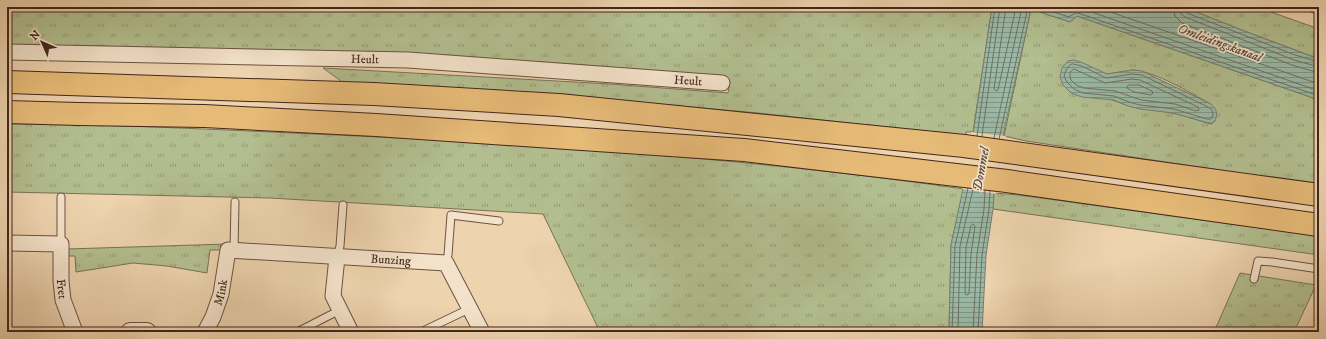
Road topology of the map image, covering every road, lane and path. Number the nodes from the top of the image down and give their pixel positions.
1 (7, 52) edge
2 (7, 82) edge
3 (722, 83) dead end
4 (7, 112) edge
5 (1319, 195) edge
6 (61, 197) dead end
7 (235, 202) dead end
8 (343, 205) dead end
9 (499, 222) dead end
10 (1319, 225) edge
11 (7, 243) edge
12 (61, 244) junction
13 (231, 250) junction
14 (337, 257) junction
15 (446, 263) junction
16 (1319, 269) edge
17 (1254, 279) dead end
18 (471, 308) junction
19 (340, 310) junction
20 (75, 332) edge
21 (130, 332) edge
22 (147, 332) edge
23 (205, 332) edge
24 (297, 332) edge
25 (352, 332) edge
26 (421, 332) edge
27 (482, 332) edge

1 - 3 street, Heult
2 - 5 highway
4 - 10 highway
6 - 12 lane
7 - 13 lane
8 - 14 lane
9 - 15 lane
11 - 12 street
12 - 20 street, Fret
13 - 14 street, Bunzing
13 - 23 street, Mink
14 - 15 street, Bunzing
14 - 19 street
15 - 18 street
16 - 17 lane
18 - 26 lane
18 - 27 street
19 - 24 lane
19 - 25 street
21 - 22 street

